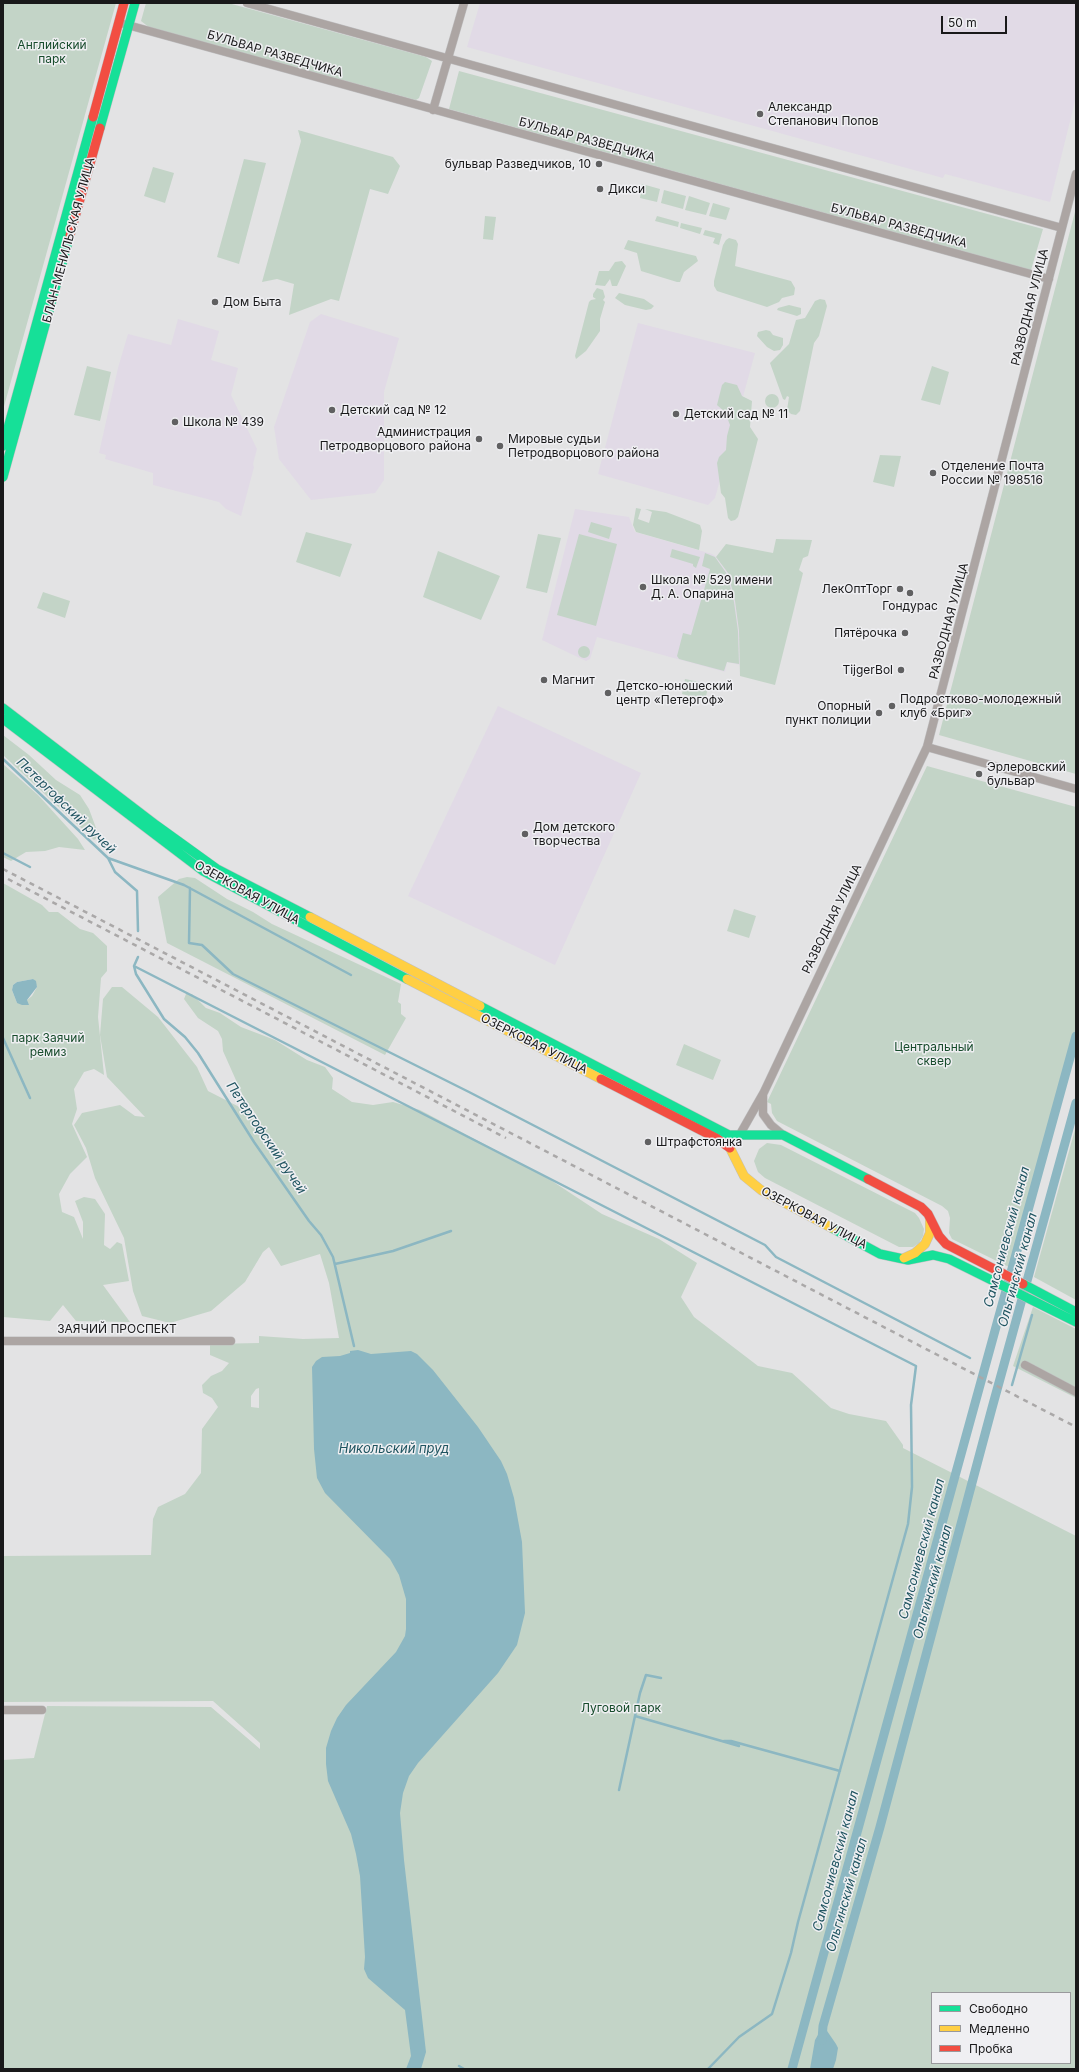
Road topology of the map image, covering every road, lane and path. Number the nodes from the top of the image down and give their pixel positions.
1 (124, 3) edge
2 (135, 3) edge
3 (247, 3) edge
4 (464, 3) edge
5 (119, 23) junction
6 (128, 25) junction
7 (448, 59) junction
8 (433, 110) junction
9 (1076, 174) edge
10 (1062, 228) junction
11 (1049, 279) junction
12 (3, 446) edge
13 (3, 477) edge
14 (3, 708) edge
15 (3, 719) edge
16 (927, 748) junction
17 (1076, 789) edge
18 (764, 1092) junction
19 (783, 1135) junction
20 (739, 1136) junction
21 (732, 1150) junction
22 (928, 1214) junction
23 (898, 1259) junction
24 (1035, 1296) junction
25 (1076, 1312) edge
26 (1076, 1322) edge
27 (3, 1341) edge
28 (231, 1341) dead end
29 (1025, 1365) dead end
30 (1076, 1392) edge
31 (3, 1710) edge
32 (42, 1710) dead end

1 - 5 street, БЛАН-МЕНИЛЬСКАЯ УЛИЦА
2 - 6 street, БЛАН-МЕНИЛЬСКАЯ УЛИЦА
3 - 7 street
4 - 7 street
5 - 6 street, БУЛЬВАР РАЗВЕДЧИКА
5 - 12 street, БЛАН-МЕНИЛЬСКАЯ УЛИЦА
6 - 8 street, БУЛЬВАР РАЗВЕДЧИКА
6 - 13 street, БЛАН-МЕНИЛЬСКАЯ УЛИЦА
7 - 8 street
7 - 10 street
8 - 11 street, БУЛЬВАР РАЗВЕДЧИКА
9 - 10 street, РАЗВОДНАЯ УЛИЦА
10 - 11 street, РАЗВОДНАЯ УЛИЦА
11 - 16 street, РАЗВОДНАЯ УЛИЦА
14 - 20 street, ОЗЕРКОВАЯ УЛИЦА
15 - 21 street, ОЗЕРКОВАЯ УЛИЦА
16 - 17 street
16 - 18 street, РАЗВОДНАЯ УЛИЦА
18 - 19 street, ОЗЕРКОВАЯ УЛИЦА
18 - 20 street, РАЗВОДНАЯ УЛИЦА
19 - 20 street, ОЗЕРКОВАЯ УЛИЦА
19 - 22 street, ОЗЕРКОВАЯ УЛИЦА
20 - 21 street
21 - 23 street, ОЗЕРКОВАЯ УЛИЦА
22 - 23 street
22 - 24 street, ОЗЕРКОВАЯ УЛИЦА
23 - 24 street, ОЗЕРКОВАЯ УЛИЦА
24 - 25 street, ОЗЕРКОВАЯ УЛИЦА
24 - 26 street, ОЗЕРКОВАЯ УЛИЦА
27 - 28 street, ЗАЯЧИЙ ПРОСПЕКТ
29 - 30 street
31 - 32 street

